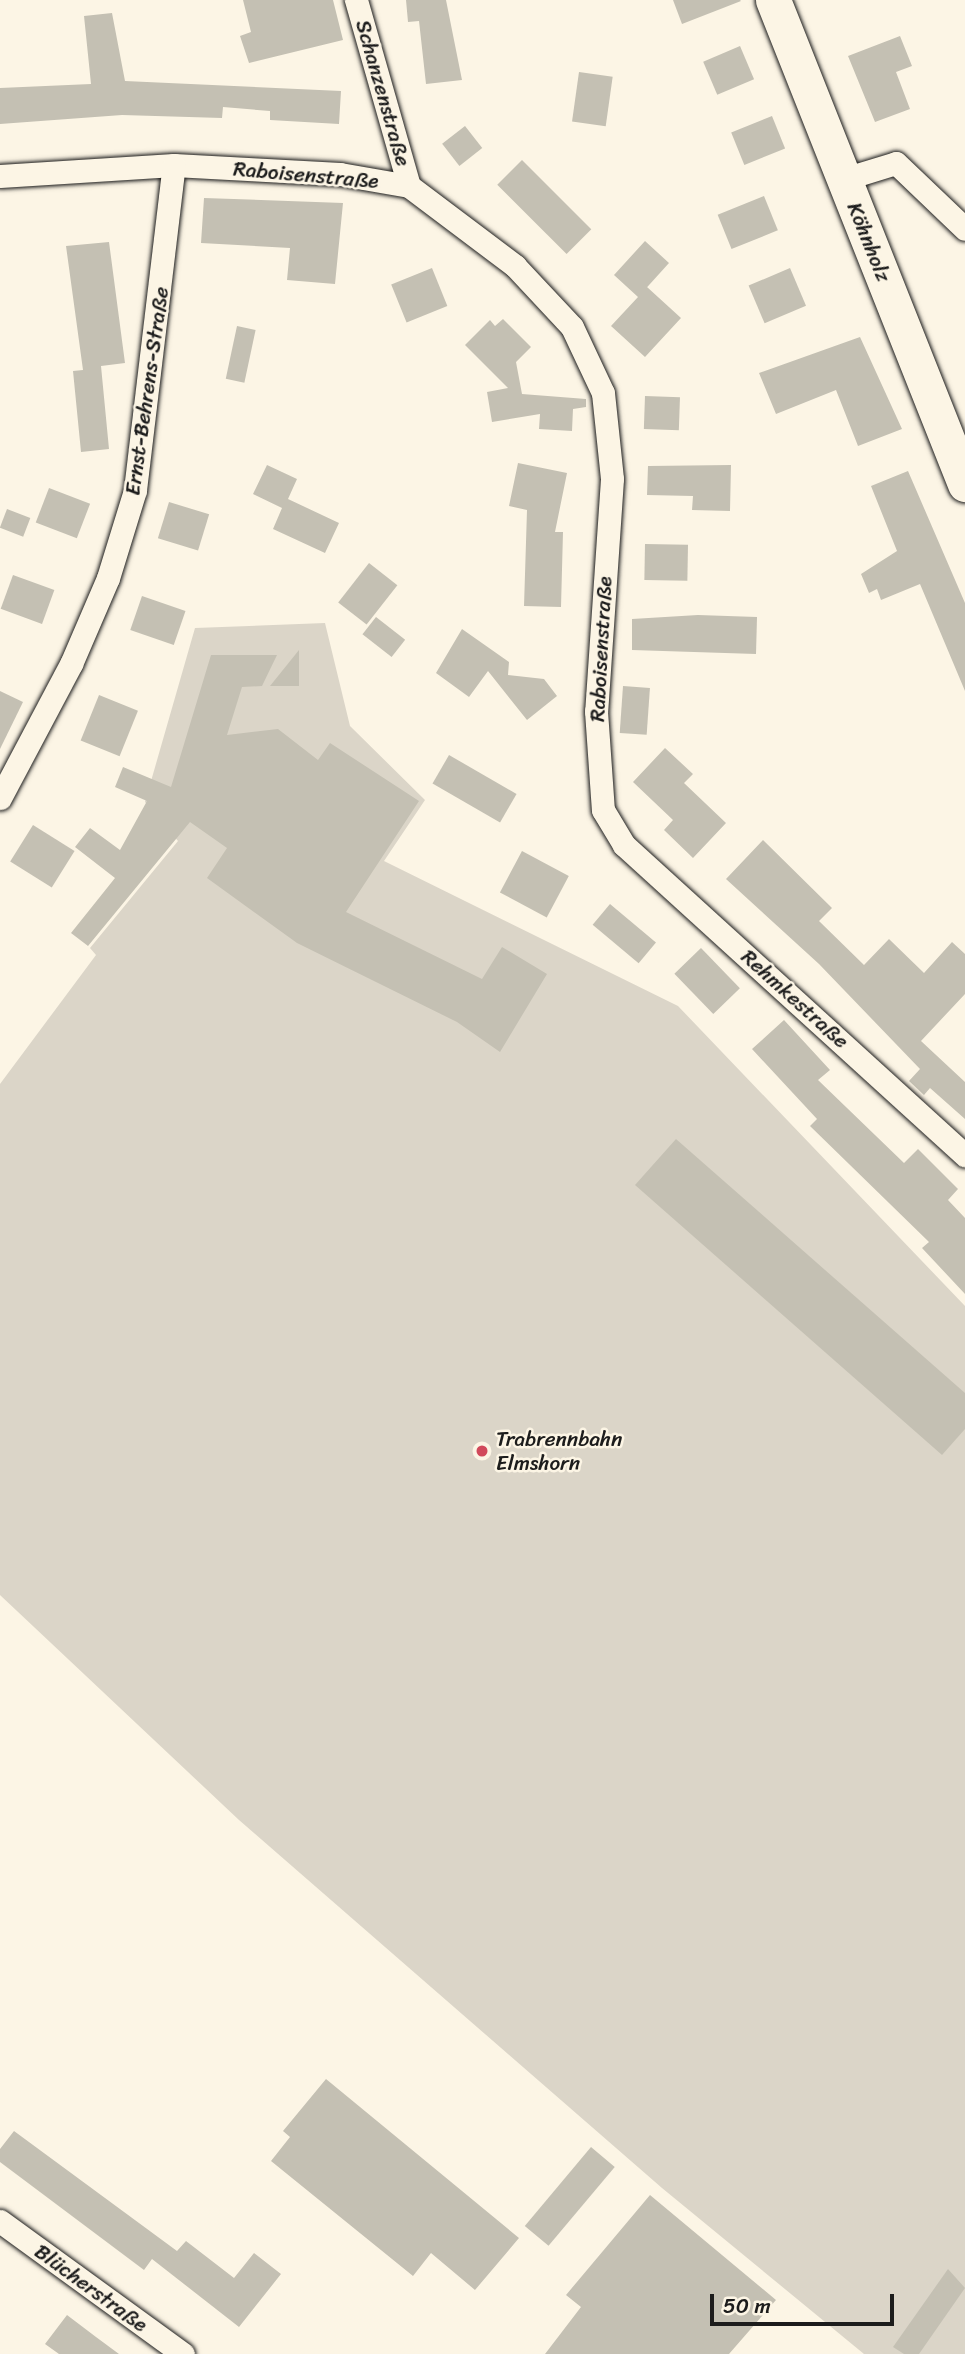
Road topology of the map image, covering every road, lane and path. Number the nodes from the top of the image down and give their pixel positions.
1 (356, 0) edge
2 (773, 0) edge
3 (174, 165) junction
4 (0, 176) edge
5 (844, 179) junction
6 (409, 186) junction
7 (965, 229) edge
8 (965, 484) edge
9 (0, 798) edge
10 (624, 845) joint
11 (965, 1155) edge
12 (0, 2221) edge
13 (183, 2354) edge

1 - 6 street, Schanzenstraße
2 - 5 main road, Köhnholz
3 - 4 street, Raboisenstraße
3 - 6 street, Raboisenstraße
3 - 9 street, Ernst-Behrens-Straße
5 - 7 street
5 - 8 main road, Köhnholz
6 - 10 street, Raboisenstraße
10 - 11 street, Rehmkestraße
12 - 13 street, Blücherstraße

